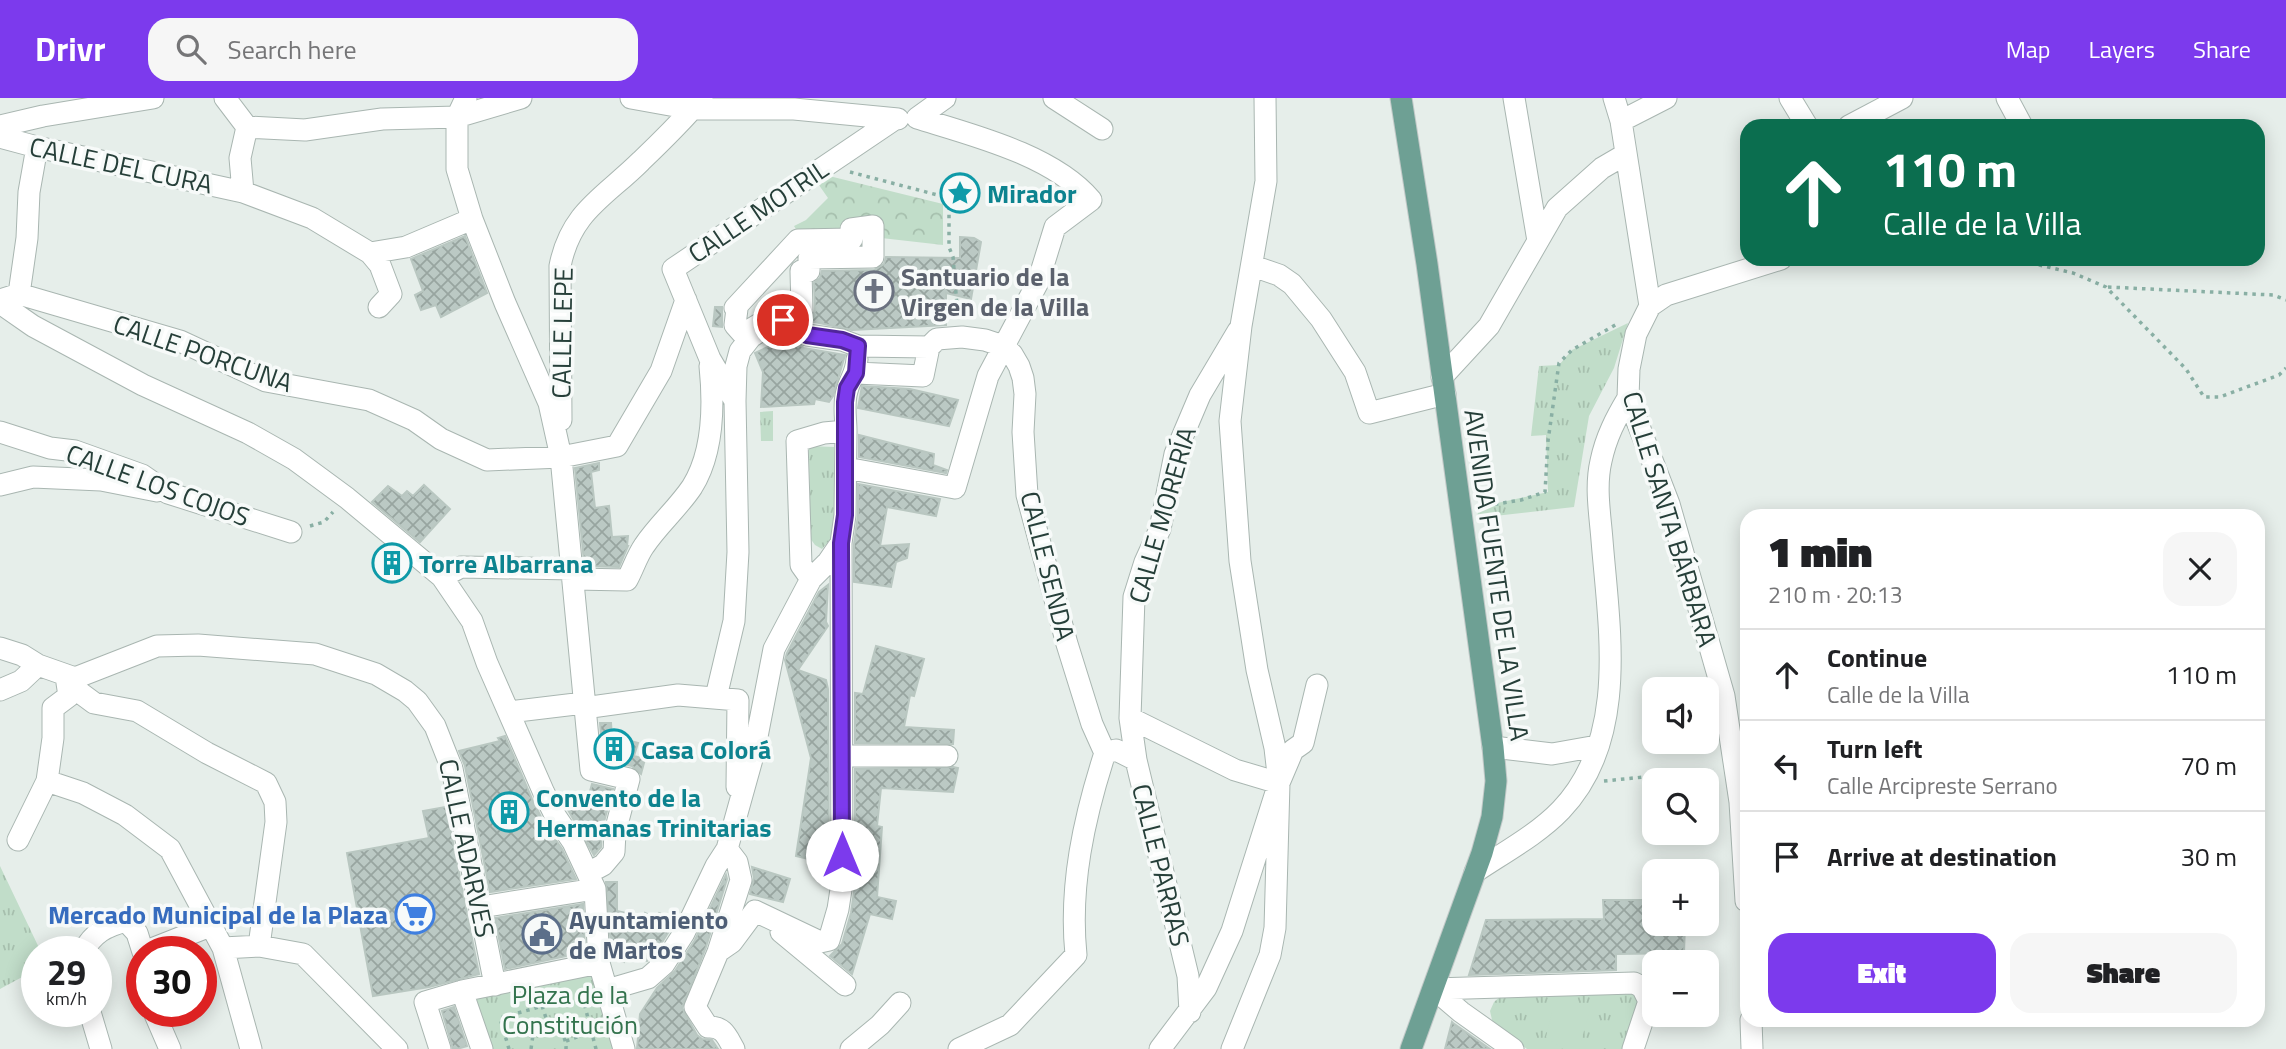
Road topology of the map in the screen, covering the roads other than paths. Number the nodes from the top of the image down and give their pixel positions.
1 (153, 98) edge
2 (225, 98) edge
3 (521, 98) edge
4 (631, 98) edge
5 (946, 98) edge
6 (1054, 98) edge
7 (1265, 98) edge
8 (1401, 98) edge
9 (1514, 98) edge
10 (1615, 98) edge
11 (1666, 98) edge
12 (1790, 98) edge
13 (1902, 98) edge
14 (2007, 98) edge
15 (697, 104) edge
16 (43, 107) edge
17 (461, 108) edge
18 (917, 118) junction
19 (895, 119) junction
20 (1803, 119) edge
21 (1862, 119) edge
22 (2018, 119) edge
23 (1621, 121) junction
24 (0, 126) edge
25 (247, 127) junction
26 (1102, 129) dead end
27 (0, 137) edge
28 (37, 147) junction
29 (1626, 154) junction
30 (243, 192) junction
31 (472, 219) junction
32 (1538, 241) junction
33 (370, 253) junction
34 (873, 257) joint
35 (1253, 266) junction
36 (1758, 266) edge
37 (6, 299) edge
38 (686, 300) junction
39 (1650, 306) junction
40 (379, 307) dead end
41 (1241, 326) junction
42 (858, 346) junction
43 (1003, 346) junction
44 (929, 347) junction
45 (710, 359) junction
46 (856, 373) junction
47 (1443, 386) junction
48 (1628, 398) junction
49 (735, 401) junction
50 (846, 431) junction
51 (0, 432) edge
52 (561, 457) junction
53 (846, 468) junction
54 (0, 485) edge
55 (169, 494) junction
56 (291, 532) road end
57 (841, 543) junction
58 (573, 574) junction
59 (442, 577) junction
60 (811, 579) junction
61 (0, 648) edge
62 (37, 666) junction
63 (71, 680) junction
64 (1317, 685) dead end
65 (0, 690) edge
66 (716, 697) junction
67 (584, 706) junction
68 (509, 712) junction
69 (1130, 718) junction
70 (1597, 746) junction
71 (1493, 747) junction
72 (1105, 753) junction
73 (842, 755) junction
74 (947, 756) dead end
75 (1136, 760) junction
76 (47, 781) junction
77 (1279, 783) junction
78 (1740, 802) edge
79 (738, 806) junction
80 (18, 840) dead end
81 (727, 849) junction
82 (1475, 872) junction
83 (591, 881) junction
84 (481, 907) junction
85 (755, 911) junction
86 (210, 926) junction
87 (93, 936) edge
88 (138, 936) edge
89 (185, 936) edge
90 (259, 946) junction
91 (223, 948) junction
92 (718, 952) junction
93 (599, 963) junction
94 (495, 985) junction
95 (845, 985) dead end
96 (1434, 989) junction
97 (607, 990) junction
98 (462, 991) junction
99 (900, 1003) dead end
100 (1190, 1012) junction
101 (1010, 1025) junction
102 (94, 1027) edge
103 (160, 1027) edge
104 (1751, 1027) edge
105 (101, 1049) edge
106 (170, 1049) edge
107 (251, 1049) edge
108 (397, 1049) edge
109 (440, 1049) edge
110 (482, 1049) edge
111 (624, 1049) edge
112 (734, 1049) edge
113 (851, 1049) edge
114 (959, 1049) edge
115 (997, 1049) edge
116 (1160, 1049) edge
117 (1232, 1049) edge
118 (1411, 1049) edge
119 (1513, 1049) edge
120 (1633, 1049) edge
121 (1752, 1049) edge

1 - 16 street
2 - 25 street
3 - 17 street
4 - 15 street
5 - 18 street
6 - 26 street
7 - 35 street
8 - 47 main road, AVENIDA FUENTE DE LA VILLA
9 - 32 street
10 - 23 street
11 - 23 street
12 - 20 street
13 - 21 street
14 - 22 street
15 - 19 street
15 - 52 street, CALLE LEPE
16 - 24 street
17 - 25 street
17 - 31 street
18 - 19 street
18 - 43 street
19 - 38 street, CALLE MOTRIL
23 - 29 street
25 - 30 street
27 - 28 street, CALLE DEL CURA
28 - 30 street, CALLE DEL CURA
28 - 37 street
29 - 32 street
29 - 39 street
30 - 33 street, CALLE DEL CURA
31 - 33 street
31 - 52 street
32 - 47 street
33 - 40 street
34 - 34 street
35 - 41 street
35 - 47 street
36 - 39 street
37 - 52 street, CALLE PORCUNA
37 - 59 street
38 - 45 street, CALLE MOTRIL
38 - 52 street, CALLE PORCUNA
39 - 48 street, CALLE SANTA BÁRBARA
41 - 69 street, CALLE MORERÍA
41 - 77 street
42 - 44 street
42 - 46 street
42 - 49 street
43 - 44 street
43 - 53 street
43 - 72 street, CALLE SENDA
44 - 46 street
45 - 49 street, CALLE MOTRIL
45 - 58 street
46 - 50 street
47 - 71 main road, AVENIDA FUENTE DE LA VILLA
48 - 70 street
48 - 78 street, CALLE SANTA BÁRBARA
49 - 66 street
50 - 53 street
50 - 60 street
51 - 55 street, CALLE LOS COJOS
52 - 58 street
53 - 57 street
54 - 55 street
55 - 56 street, CALLE LOS COJOS
57 - 60 street
57 - 73 street
58 - 59 street
58 - 67 street
59 - 68 street
60 - 79 street
61 - 62 street
62 - 63 street
62 - 65 street
63 - 76 street
63 - 84 street, CALLE ADARVES
63 - 90 street
64 - 77 street
66 - 67 street
66 - 79 street
67 - 68 street
67 - 83 street
68 - 83 street
69 - 75 street, CALLE PARRAS
69 - 77 street
70 - 71 street
70 - 82 street
71 - 82 main road, AVENIDA FUENTE DE LA VILLA
72 - 75 street
72 - 101 street
73 - 74 street
73 - 85 street
75 - 100 street, CALLE PARRAS
76 - 80 street
76 - 86 street
77 - 100 street
77 - 117 street
79 - 81 street
81 - 92 street
81 - 97 street
82 - 96 main road, AVENIDA FUENTE DE LA VILLA
83 - 84 street
83 - 93 street
84 - 94 street, CALLE ADARVES
85 - 92 street
85 - 95 street
86 - 89 street
86 - 91 street
87 - 88 street
90 - 91 street
90 - 108 street
91 - 107 street
92 - 112 street
93 - 94 street
93 - 97 street
94 - 98 street
96 - 118 main road, AVENIDA FUENTE DE LA VILLA
96 - 119 street
96 - 120 street
97 - 111 street
98 - 109 street
98 - 110 street
99 - 113 street
100 - 116 street
101 - 114 street
101 - 115 street
102 - 105 street
103 - 106 street
104 - 121 street

